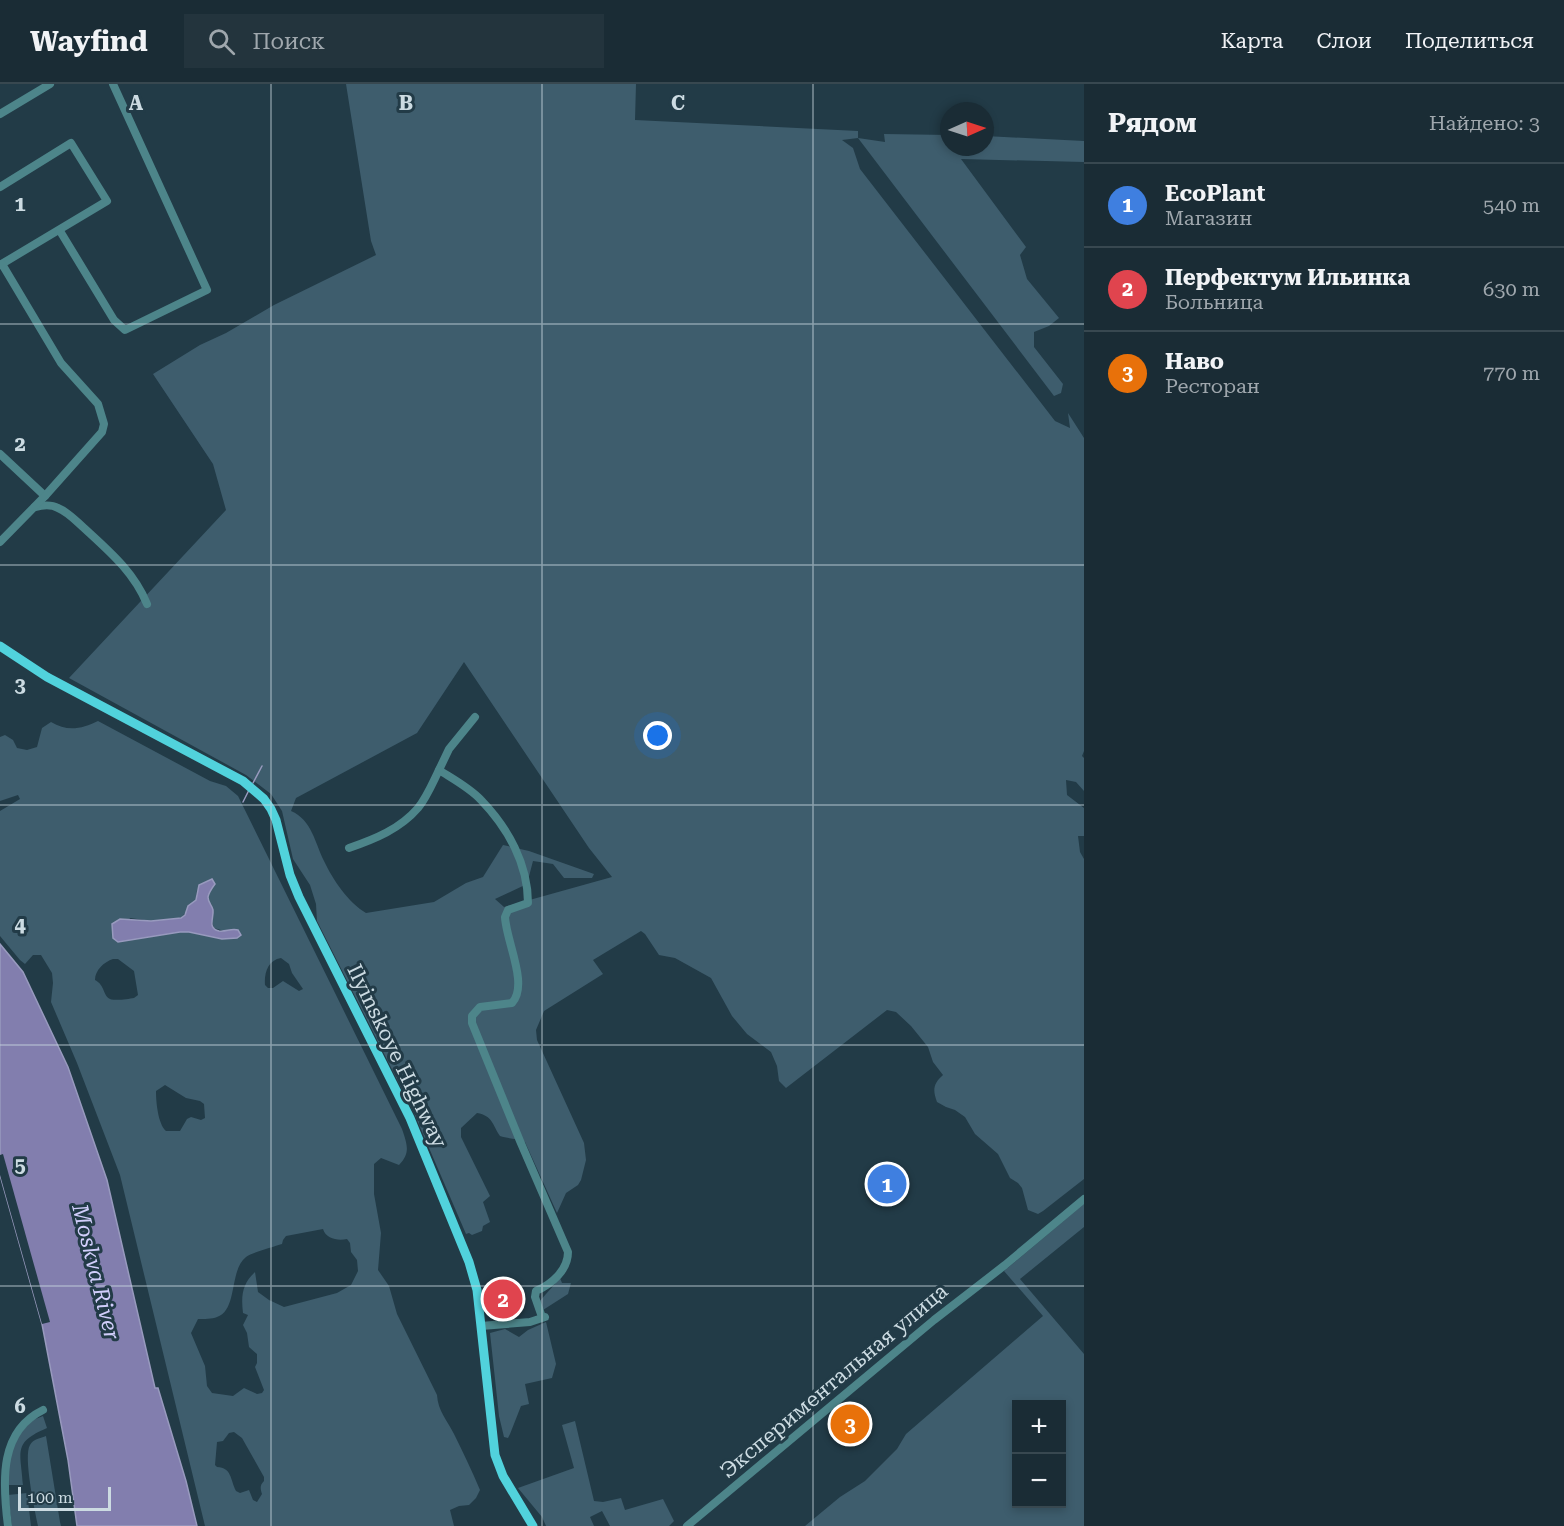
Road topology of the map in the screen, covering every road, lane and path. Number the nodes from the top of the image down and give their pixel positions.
1 (50, 84) edge
2 (113, 84) edge
3 (0, 114) edge
4 (0, 187) edge
5 (60, 231) junction
6 (1, 265) edge
7 (0, 454) edge
8 (45, 496) junction
9 (33, 508) junction
10 (0, 542) edge
11 (147, 604) dead end
12 (0, 646) edge
13 (475, 717) dead end
14 (439, 770) junction
15 (348, 848) dead end
16 (1084, 1199) edge
17 (481, 1326) junction
18 (43, 1410) dead end
19 (8, 1526) edge
20 (533, 1526) edge
21 (687, 1526) edge

1 - 3 street
2 - 5 street
4 - 5 street
5 - 6 street
6 - 8 street
7 - 8 street
8 - 9 street
9 - 10 street
9 - 11 street
12 - 17 main road, Ilyinskoye Highway
13 - 14 street
14 - 15 street
14 - 17 street
16 - 21 street, Экспериментальная улица
17 - 20 main road, Ilyinskoye Highway
18 - 19 street

